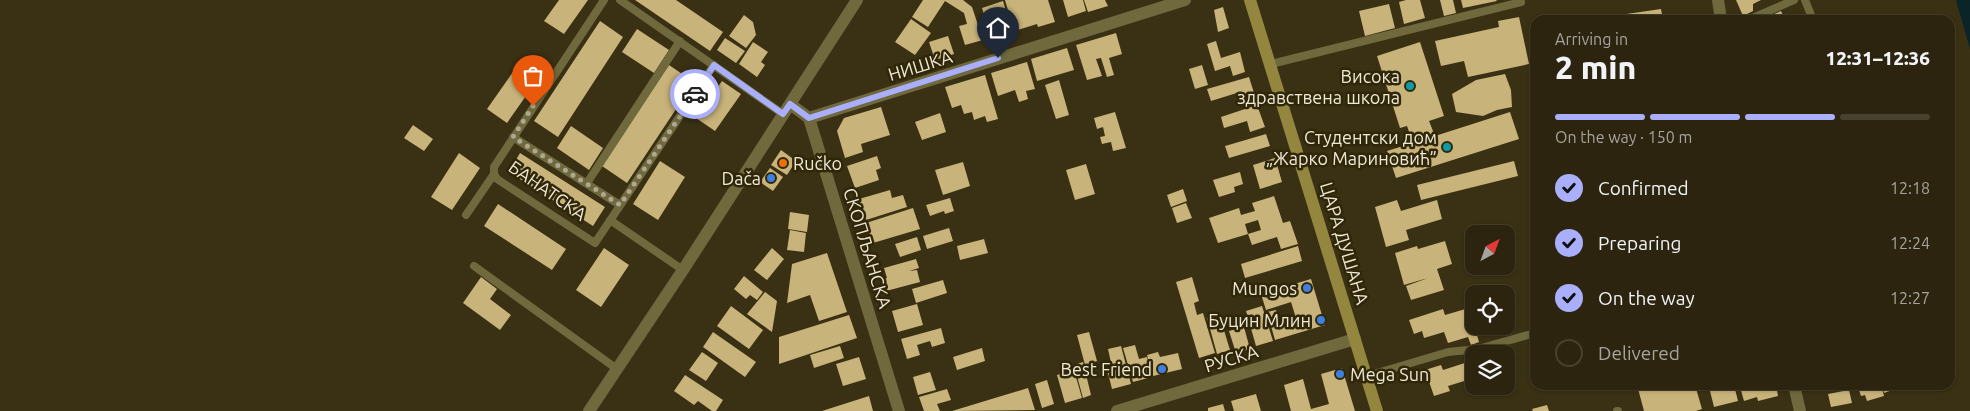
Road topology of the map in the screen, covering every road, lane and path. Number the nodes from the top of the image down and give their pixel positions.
1 (604, 0) edge
2 (620, 0) edge
3 (857, 0) edge
4 (1185, 0) edge
5 (1250, 0) edge
6 (1718, 0) edge
7 (1794, 0) edge
8 (1804, 0) edge
9 (1521, 2) dead end
10 (1720, 15) edge
11 (1760, 15) edge
12 (1811, 15) edge
13 (680, 41) junction
14 (1271, 64) junction
15 (714, 65) junction
16 (787, 109) junction
17 (809, 118) junction
18 (513, 137) junction
19 (494, 174) junction
20 (587, 183) junction
21 (620, 205) junction
22 (466, 214) dead end
23 (610, 220) junction
24 (474, 266) dead end
25 (683, 270) junction
26 (1530, 334) edge
27 (1356, 339) junction
28 (618, 369) junction
29 (1366, 376) junction
30 (1795, 390) edge
31 (589, 411) edge
32 (899, 411) edge
33 (1117, 411) edge
34 (1377, 411) edge
35 (1800, 411) edge

1 - 18 lane, БАНАТСКА
2 - 13 lane
3 - 16 street
4 - 17 street, НИШКА
5 - 14 main road, ЦАРА ДУШАНА
6 - 10 street
7 - 11 lane
8 - 12 lane
9 - 14 lane
13 - 15 lane
13 - 20 lane
14 - 27 main road, ЦАРА ДУШАНА
15 - 16 lane
15 - 21 lane, БАНАТСКА
16 - 17 street
16 - 25 street
17 - 32 street, СКОПЉАНСКА
18 - 19 lane, БАНАТСКА
18 - 20 lane, БАНАТСКА
19 - 22 lane
19 - 23 lane, БАНАТСКА
20 - 21 lane, БАНАТСКА
21 - 23 lane, БАНАТСКА
23 - 25 lane, БАНАТСКА
24 - 28 lane
25 - 28 street
26 - 29 lane
27 - 29 main road, ЦАРА ДУШАНА
27 - 33 street, РУСКА
28 - 31 street
29 - 34 main road, ЦАРА ДУШАНА
30 - 35 street

